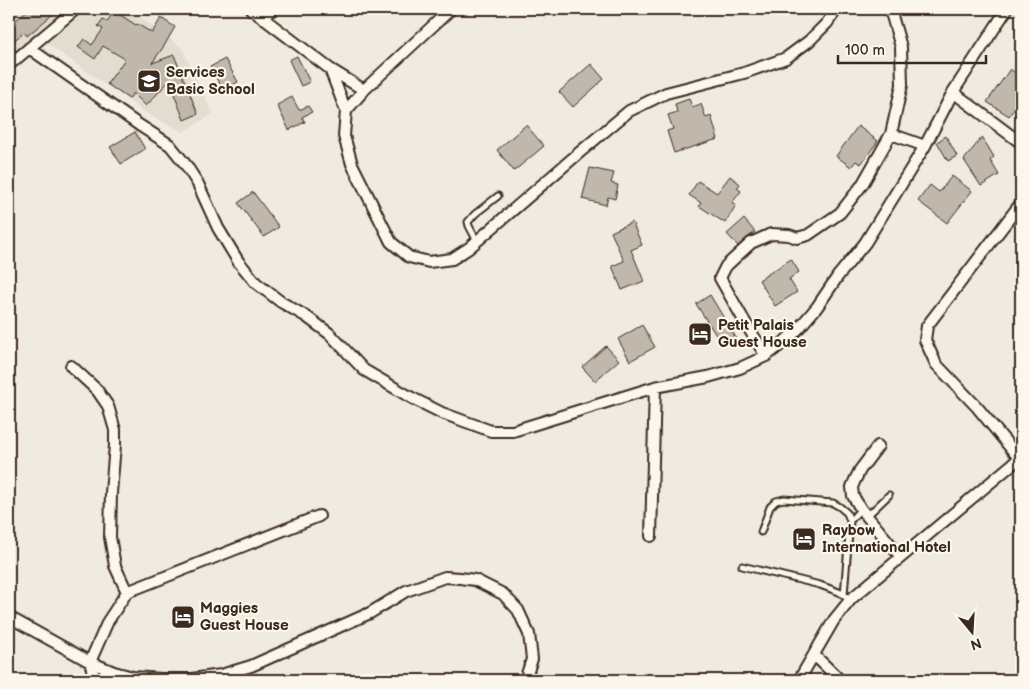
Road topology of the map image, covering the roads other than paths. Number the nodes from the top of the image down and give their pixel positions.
1 (76, 9) edge
2 (251, 9) edge
3 (272, 9) edge
4 (451, 9) edge
5 (837, 9) edge
6 (888, 9) edge
7 (1007, 9) edge
8 (264, 18) junction
9 (30, 48) junction
10 (9, 65) edge
11 (330, 69) junction
12 (364, 90) junction
13 (953, 92) junction
14 (346, 111) junction
15 (891, 134) junction
16 (1021, 143) edge
17 (924, 146) junction
18 (498, 196) dead end
19 (1021, 203) edge
20 (477, 242) junction
21 (766, 356) junction
22 (71, 366) dead end
23 (655, 387) junction
24 (878, 446) dead end
25 (1020, 458) edge
26 (889, 495) dead end
27 (864, 513) junction
28 (319, 516) dead end
29 (850, 521) junction
30 (761, 532) dead end
31 (651, 536) dead end
32 (901, 556) junction
33 (742, 566) dead end
34 (126, 592) junction
35 (848, 597) junction
36 (9, 617) edge
37 (814, 654) junction
38 (90, 662) junction
39 (95, 680) edge
40 (526, 680) edge
41 (799, 680) edge
42 (839, 680) edge

1 - 9 street
2 - 8 street
3 - 8 street
4 - 12 street
5 - 20 street
6 - 15 street
7 - 13 street
8 - 11 street
9 - 10 street
9 - 23 street
11 - 12 street
11 - 14 street
12 - 14 street
13 - 16 street
13 - 17 street
14 - 20 street
15 - 17 street
15 - 21 street
17 - 21 street
18 - 20 lane
19 - 25 street
21 - 23 street
22 - 34 street
23 - 31 street
24 - 27 street
25 - 32 street
26 - 27 lane
27 - 29 lane
27 - 32 street
28 - 34 street
29 - 30 lane
29 - 35 lane
32 - 35 street
33 - 35 lane
34 - 38 street
35 - 37 street
36 - 38 street
37 - 41 street
37 - 42 street
38 - 39 street
38 - 40 street

